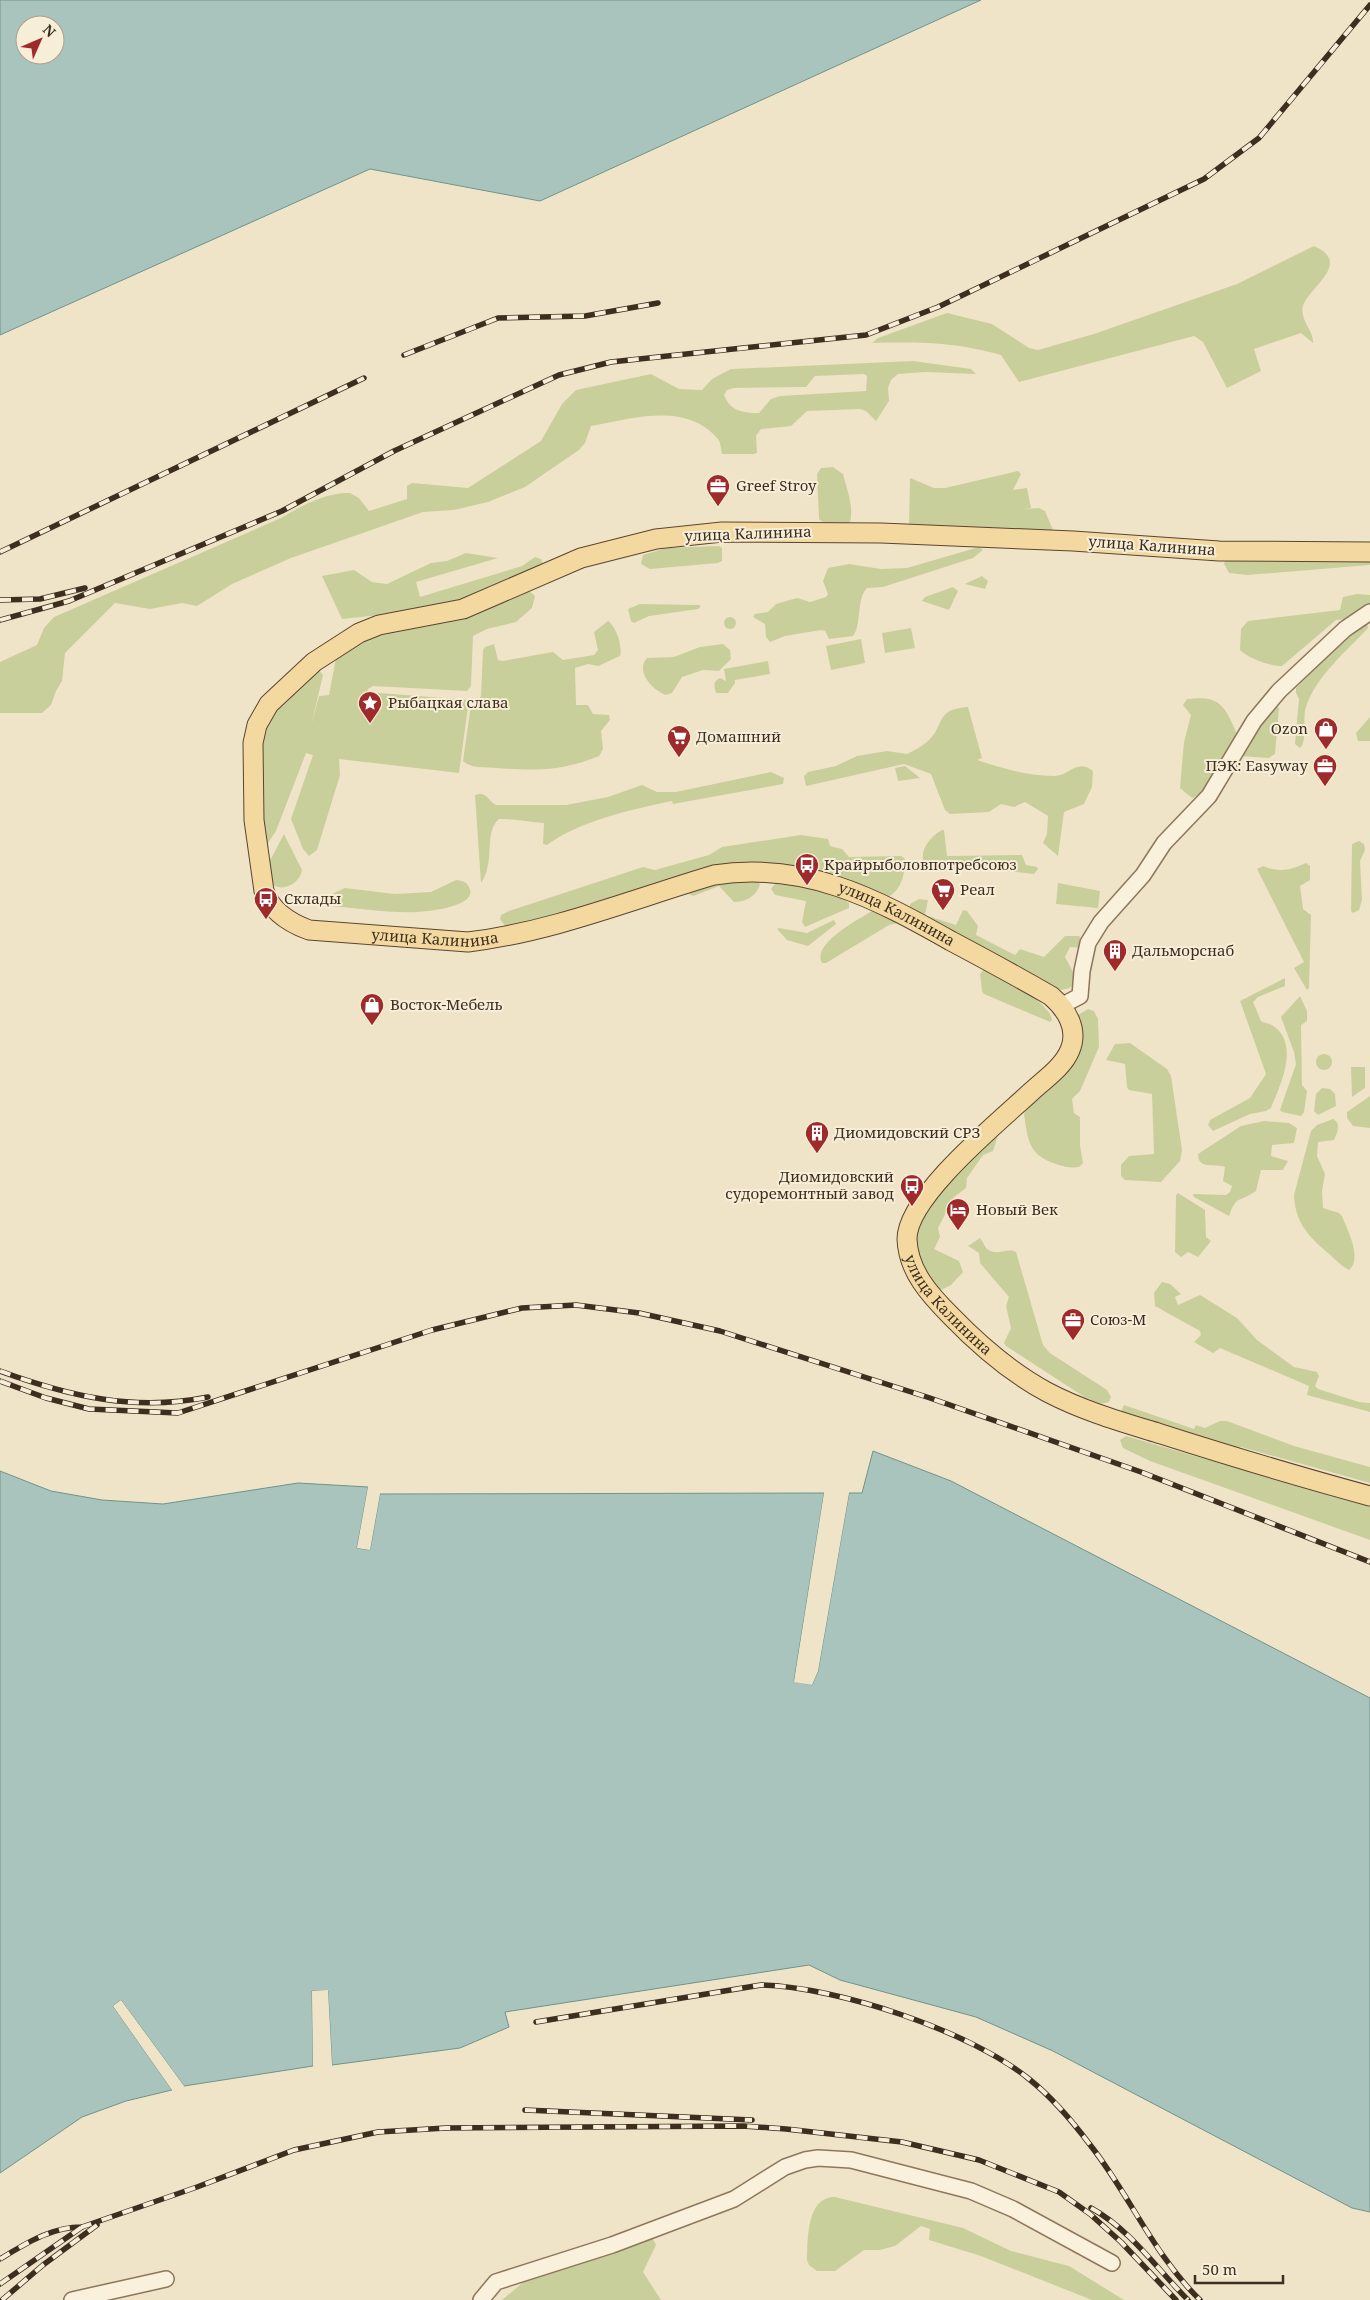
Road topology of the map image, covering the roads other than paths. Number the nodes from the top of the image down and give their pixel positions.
1 (1370, 552) edge
2 (1370, 612) edge
3 (1062, 1006) junction
4 (1370, 1496) edge
5 (1112, 2263) dead end
6 (166, 2279) dead end
7 (72, 2300) edge
8 (481, 2300) edge

1 - 3 main road, улица Калинина
2 - 3 street
3 - 4 main road, улица Калинина
5 - 8 street
6 - 7 street

